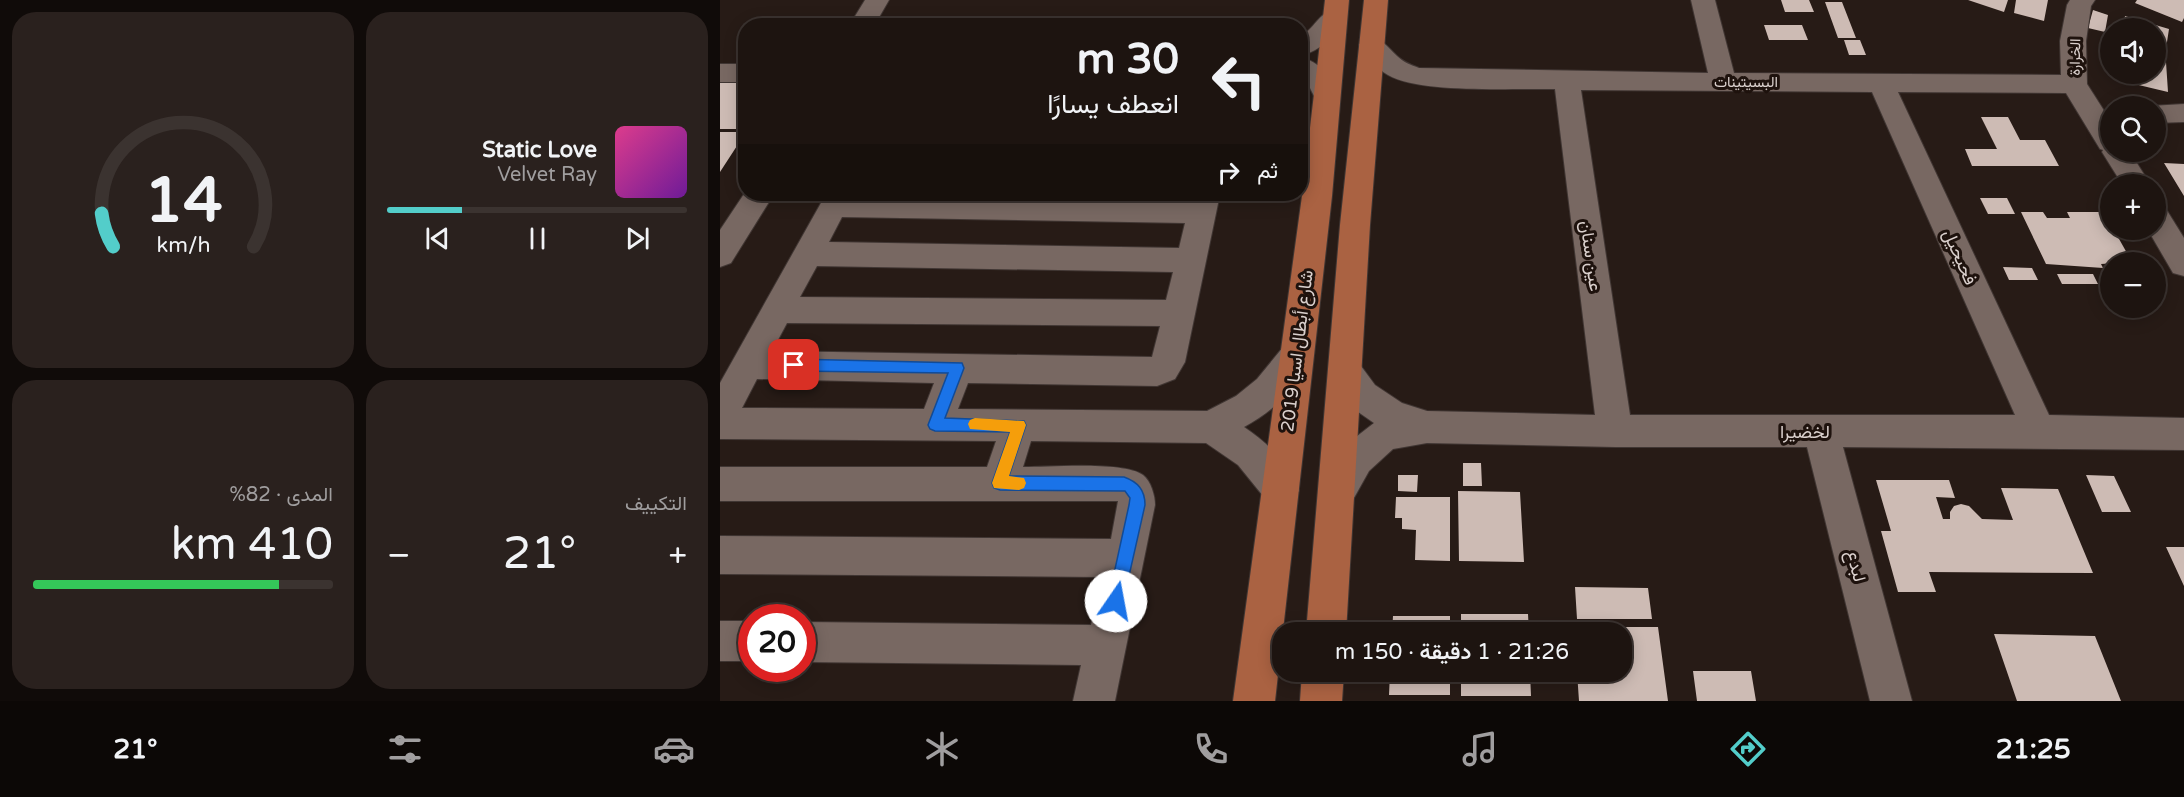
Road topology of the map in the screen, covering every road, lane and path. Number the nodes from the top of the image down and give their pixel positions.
1 (878, 0) edge
2 (1376, 0) edge
3 (1703, 0) edge
4 (2083, 0) edge
5 (1335, 8) edge
6 (866, 18) edge
7 (1308, 43) edge
8 (1372, 45) junction
9 (1308, 70) edge
10 (720, 73) edge
11 (738, 73) edge
12 (1418, 76) junction
13 (1567, 81) junction
14 (1723, 82) junction
15 (1881, 83) junction
16 (2074, 84) junction
17 (1326, 96) junction
18 (1367, 108) junction
19 (2100, 112) edge
20 (2184, 113) edge
21 (2166, 114) edge
22 (755, 201) edge
23 (836, 201) edge
24 (959, 201) edge
25 (1204, 203) edge
26 (2166, 234) edge
27 (807, 254) junction
28 (720, 255) edge
29 (1192, 260) junction
30 (2184, 264) edge
31 (777, 310) junction
32 (1180, 313) junction
33 (1296, 356) junction
34 (748, 365) junction
35 (957, 368) junction
36 (1346, 372) junction
37 (720, 416) edge
38 (720, 423) edge
39 (935, 425) junction
40 (1019, 425) junction
41 (1210, 427) junction
42 (1427, 427) junction
43 (1615, 431) junction
44 (2039, 431) junction
45 (1821, 432) junction
46 (2184, 434) edge
47 (1000, 483) junction
48 (720, 484) edge
49 (1281, 490) junction
50 (1337, 493) junction
51 (720, 555) edge
52 (1126, 558) junction
53 (1327, 622) edge
54 (720, 641) edge
55 (738, 642) edge
56 (816, 642) edge
57 (1107, 645) junction
58 (1322, 682) edge
59 (1094, 701) edge
60 (1254, 701) edge
61 (1321, 701) edge
62 (1891, 701) edge

1 - 6 street
2 - 8 main road
3 - 14 street
4 - 16 street, الخرارة
5 - 7 street
5 - 17 main road, شارع أبطال اسيا 2019
8 - 12 street, البسيتينات
8 - 18 main road
9 - 17 street
10 - 11 street
12 - 13 street, البسيتينات
12 - 18 street, البسيتينات
13 - 14 street, البسيتينات
13 - 43 street, عين سنان
14 - 15 street, البسيتينات
15 - 16 street, البسيتينات
15 - 44 street, فحيحيل
16 - 19 street, الخرارة
17 - 33 main road, شارع أبطال اسيا 2019
18 - 36 main road
20 - 21 street
22 - 28 street
23 - 27 street
24 - 25 street
25 - 29 street
26 - 30 street
27 - 29 street
27 - 31 street
29 - 32 street
31 - 32 street
31 - 34 street
32 - 35 street
33 - 41 street
33 - 49 main road, شارع أبطال اسيا 2019
34 - 35 street
34 - 37 street
35 - 39 street
36 - 42 street, لخضيرا
36 - 50 main road
38 - 39 street
39 - 40 street
40 - 41 street
40 - 47 street
41 - 49 street
42 - 43 street, لخضيرا
42 - 50 street, لخضيرا
43 - 45 street, لخضيرا
44 - 45 street, لخضيرا
44 - 46 street, لخضيرا
45 - 62 street, لبدع
47 - 48 street
47 - 52 street
49 - 60 main road, شارع أبطال اسيا 2019
50 - 53 main road
51 - 52 street
52 - 57 street
54 - 55 street
56 - 57 street
57 - 59 street
58 - 61 main road

